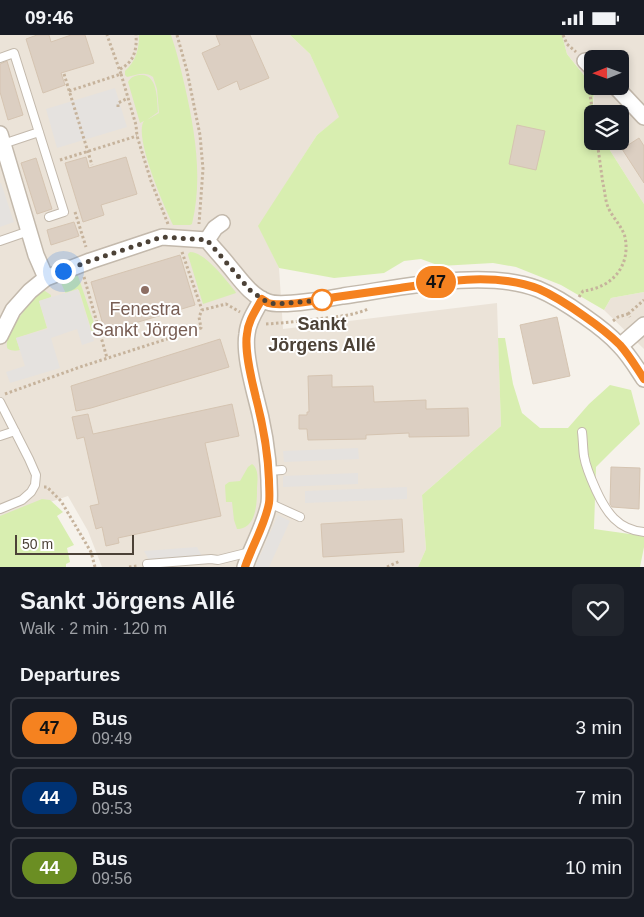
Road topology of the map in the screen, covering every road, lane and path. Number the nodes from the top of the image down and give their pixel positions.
1 (107, 35) edge
2 (136, 35) edge
3 (177, 35) edge
4 (563, 35) edge
5 (0, 58) edge
6 (584, 60) edge
7 (120, 69) junction
8 (64, 74) dead end
9 (121, 74) junction
10 (69, 91) junction
11 (623, 95) edge
12 (128, 98) junction
13 (118, 107) dead end
14 (644, 117) edge
15 (39, 132) junction
16 (137, 136) junction
17 (2, 139) edge
18 (598, 150) edge
19 (88, 151) junction
20 (92, 165) dead end
21 (62, 168) dead end
22 (74, 210) dead end
23 (48, 217) dead end
24 (222, 223) dead end
25 (169, 228) dead end
26 (29, 231) junction
27 (202, 234) junction
28 (0, 241) edge
29 (188, 249) dead end
30 (84, 258) junction
31 (46, 278) junction
32 (262, 299) junction
33 (644, 300) edge
34 (586, 302) dead end
35 (368, 309) dead end
36 (202, 311) junction
37 (628, 314) junction
38 (251, 318) junction
39 (608, 323) junction
40 (642, 327) edge
41 (0, 336) edge
42 (620, 346) junction
43 (107, 358) junction
44 (644, 379) edge
45 (0, 397) edge
46 (0, 402) edge
47 (15, 431) junction
48 (582, 432) dead end
49 (0, 437) edge
50 (35, 485) junction
51 (269, 503) junction
52 (0, 509) edge
53 (300, 517) dead end
54 (644, 532) edge
55 (250, 552) junction
56 (400, 561) dead end
57 (147, 564) dead end
58 (95, 567) edge
59 (245, 567) edge
60 (387, 567) edge

1 - 7 path
2 - 7 path
3 - 27 path
4 - 6 path
5 - 15 lane
7 - 9 path
8 - 10 path
9 - 10 path
9 - 12 path
10 - 19 path
11 - 14 street
12 - 13 path
12 - 16 path
15 - 17 lane
15 - 23 lane
16 - 19 path
16 - 25 path
17 - 26 street
18 - 34 path
19 - 20 path
19 - 21 path
22 - 30 path
24 - 27 street
26 - 28 lane
26 - 31 street
27 - 30 street
27 - 32 street
29 - 36 path
30 - 31 street
30 - 43 path
31 - 41 street
32 - 38 street
32 - 39 street
33 - 37 path
35 - 38 path
36 - 38 path
36 - 43 path
37 - 39 path
37 - 40 path
38 - 51 street
39 - 42 street
40 - 42 street
42 - 44 street
43 - 45 path
46 - 47 lane
47 - 49 lane
47 - 50 lane
48 - 54 lane
50 - 52 lane
50 - 58 path
51 - 53 lane
51 - 55 street
55 - 57 lane
55 - 59 street
56 - 60 path

